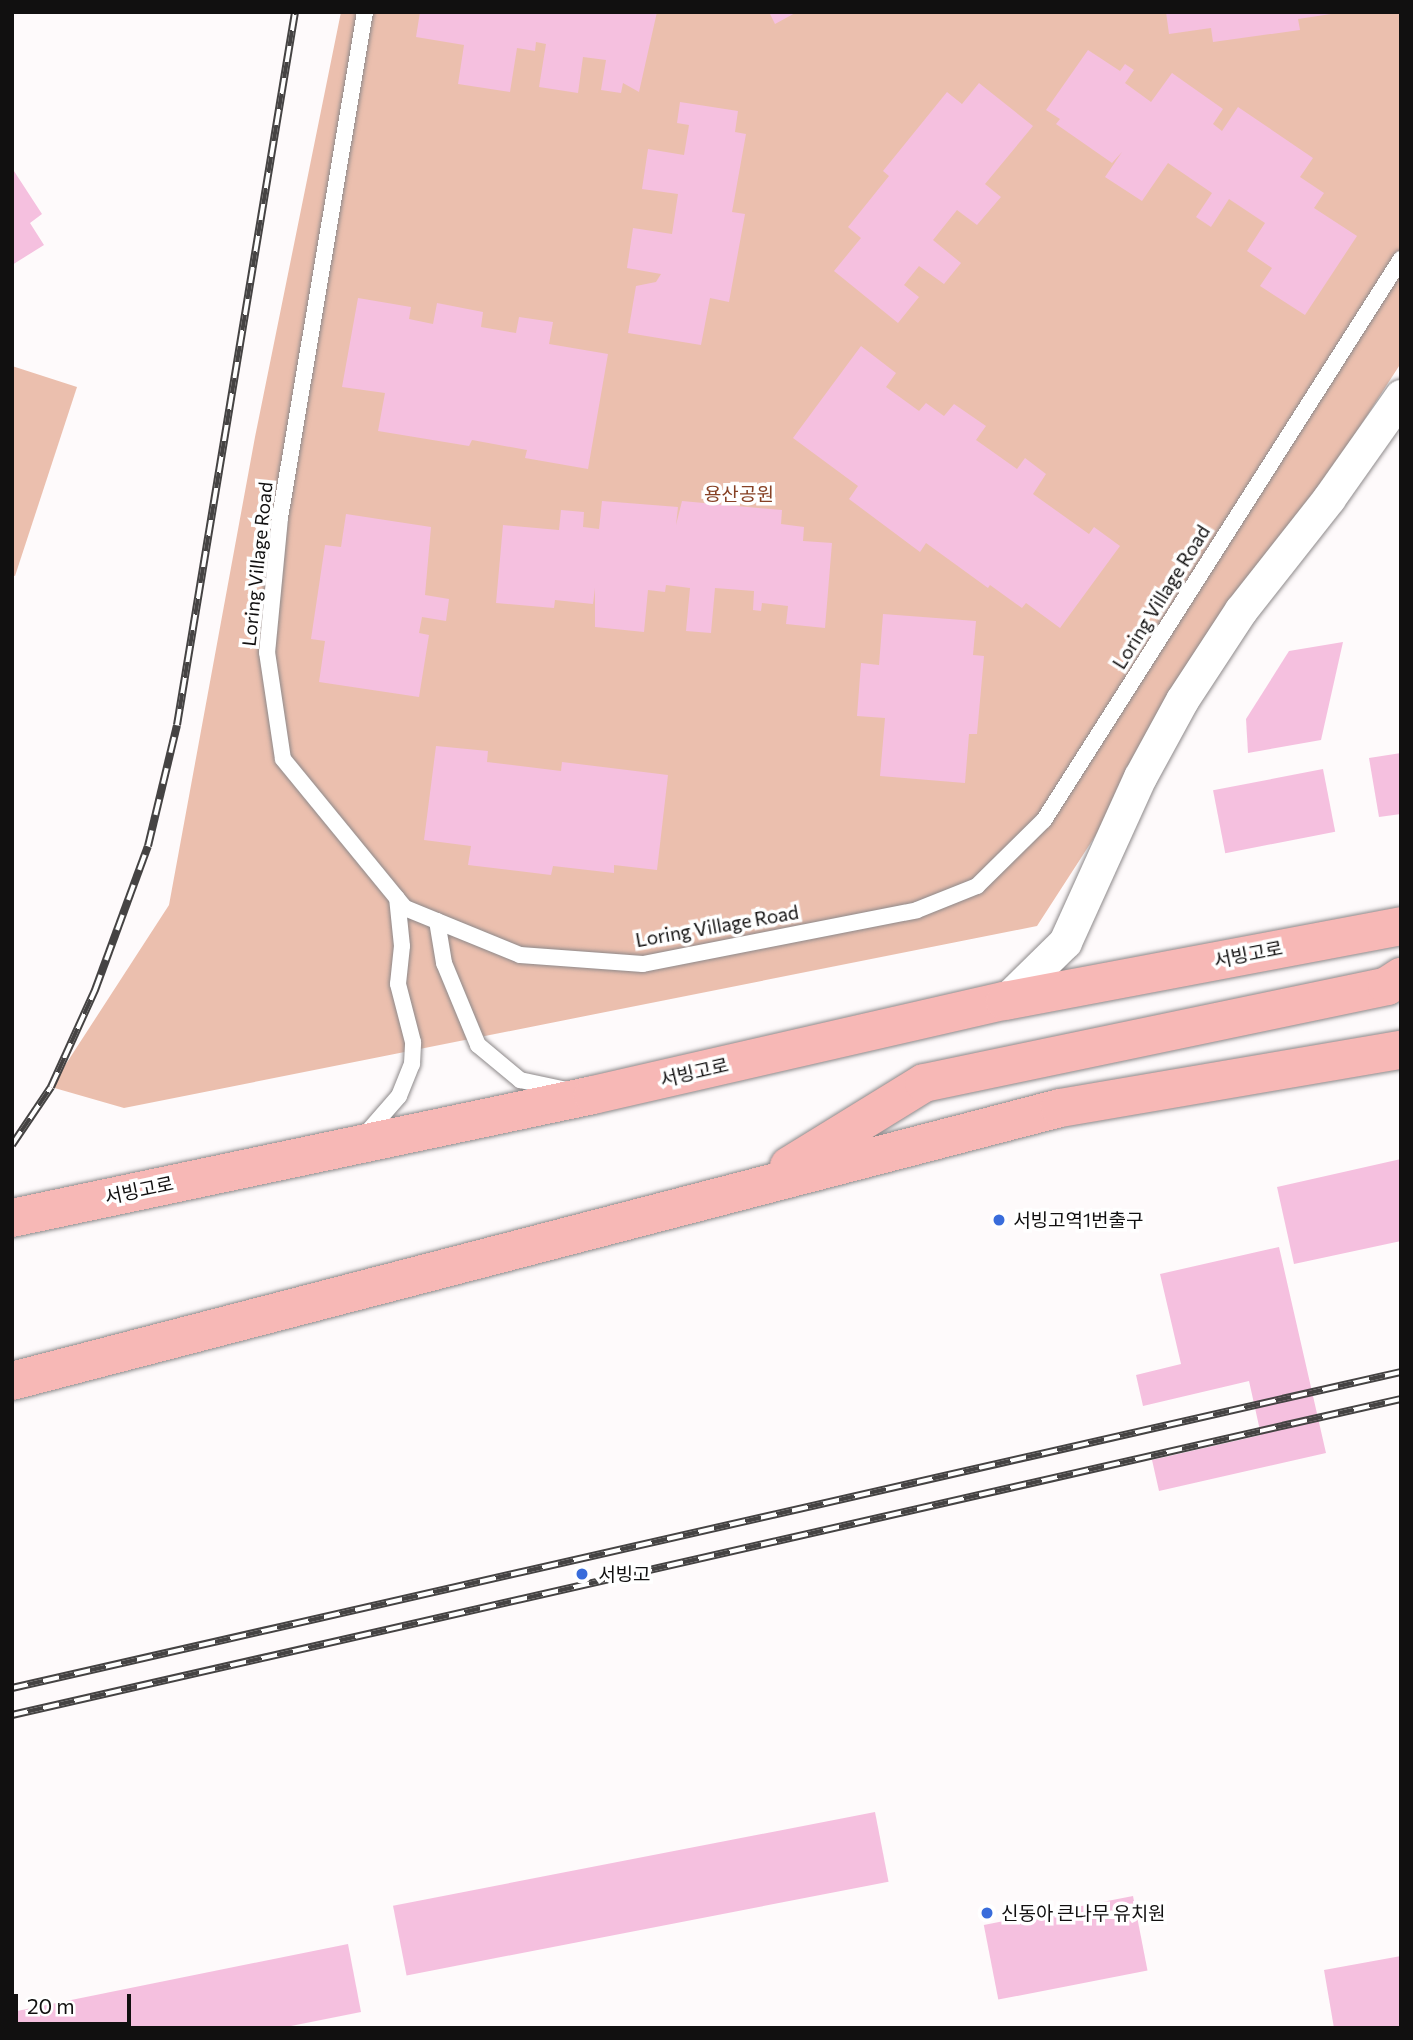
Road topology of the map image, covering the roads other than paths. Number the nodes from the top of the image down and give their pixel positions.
1 (365, 12) edge
2 (1401, 259) edge
3 (1401, 396) edge
4 (397, 898) junction
5 (437, 921) junction
6 (1392, 935) edge
7 (1401, 977) edge
8 (1004, 1001) junction
9 (1401, 1050) edge
10 (593, 1095) junction
11 (358, 1143) junction
12 (758, 1185) junction
13 (12, 1218) edge
14 (12, 1381) edge

1 - 4 lane, Loring Village Road
2 - 5 lane, Loring Village Road
3 - 8 street
4 - 5 lane, Loring Village Road
4 - 11 lane
5 - 10 lane
6 - 8 main road, 서빙고로
7 - 12 main road
8 - 10 main road, 서빙고로
9 - 12 main road
10 - 11 main road, 서빙고로
11 - 13 main road, 서빙고로
12 - 14 main road

